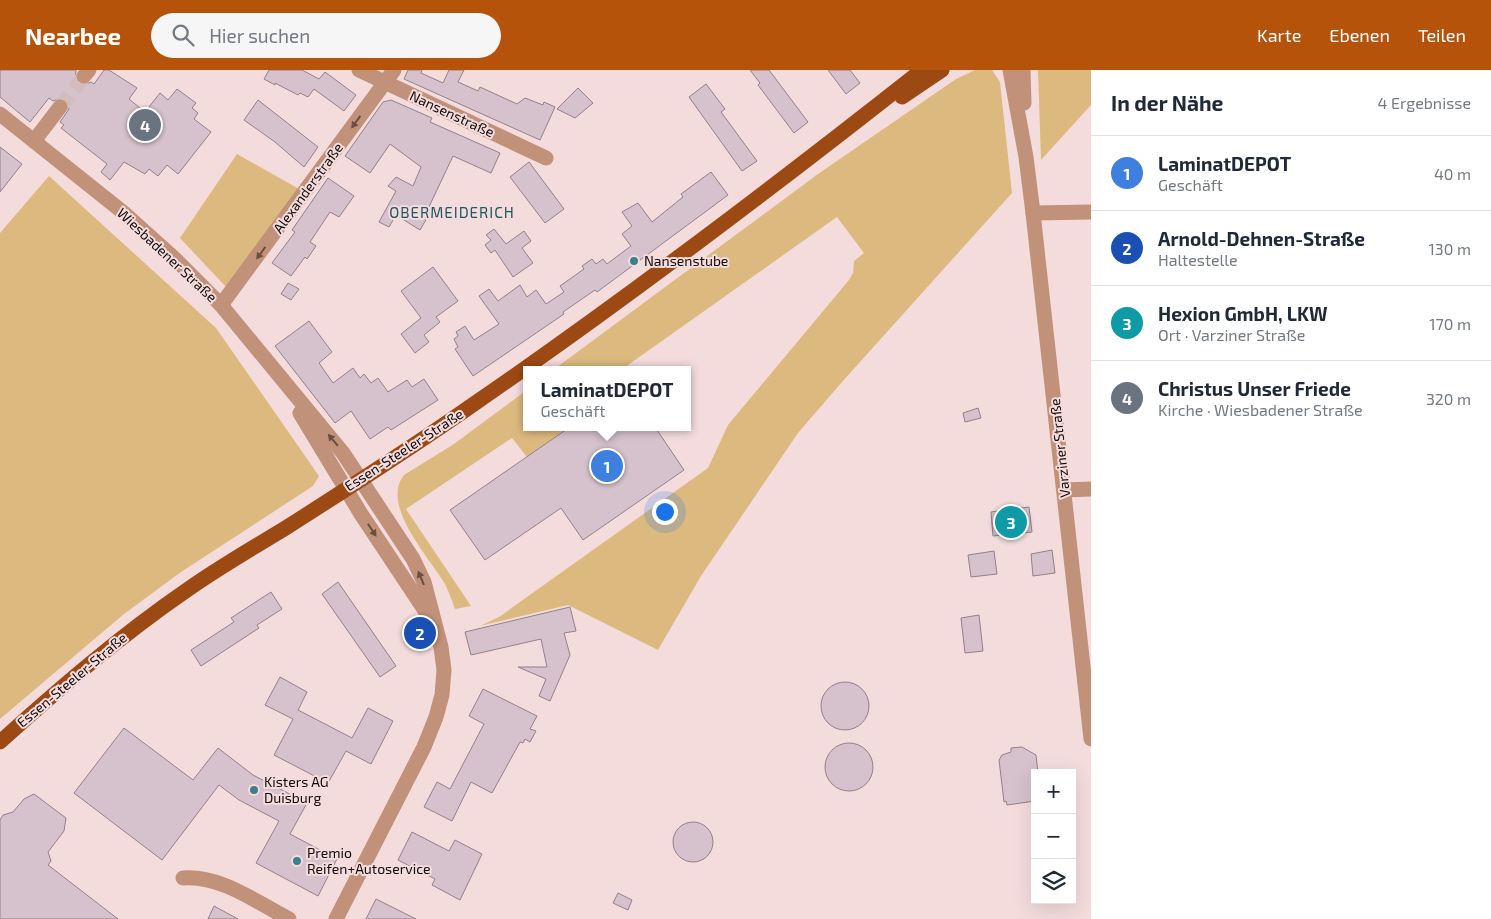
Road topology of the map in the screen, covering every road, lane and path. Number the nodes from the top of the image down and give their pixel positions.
1 (359, 70) edge
2 (922, 70) edge
3 (942, 70) edge
4 (1010, 70) edge
5 (1023, 70) edge
6 (390, 76) edge
7 (60, 107) tunnel mouth
8 (0, 114) edge
9 (34, 141) junction
10 (1026, 157) junction
11 (546, 158) dead end
12 (810, 158) junction
13 (1091, 212) edge
14 (1033, 213) junction
15 (221, 306) junction
16 (528, 366) edge
17 (523, 369) edge
18 (285, 384) junction
19 (361, 480) junction
20 (346, 489) junction
21 (1091, 489) edge
22 (1064, 490) junction
23 (435, 624) junction
24 (1091, 739) edge
25 (0, 742) edge
26 (183, 878) dead end
27 (290, 919) edge
28 (336, 919) edge

1 - 6 street, Nansenstraße
2 - 12 main road, Essen-Steeler-Straße
3 - 12 main road, Essen-Steeler-Straße
4 - 10 street, Varziner Straße
5 - 10 street, Varziner Straße
6 - 11 street, Nansenstraße
6 -> 15 street, Alexanderstraße
7 - 9 street
8 - 9 street, Wiesbadener Straße
9 - 15 street, Wiesbadener Straße
10 - 14 street, Varziner Straße
12 - 16 main road, Essen-Steeler-Straße
13 - 14 street
14 - 22 street, Varziner Straße
15 - 18 street, Wiesbadener Straße
17 - 19 main road, Essen-Steeler-Straße
19 -> 18 street, Wiesbadener Straße
18 - 20 street, Wiesbadener Straße
19 - 20 main road, Essen-Steeler-Straße
23 -> 19 street, Wiesbadener Straße
20 -> 23 street, Wiesbadener Straße
20 - 25 main road, Essen-Steeler-Straße
21 - 22 street
22 - 24 street, Varziner Straße
23 - 28 street, Wiesbadener Straße
26 - 27 street

